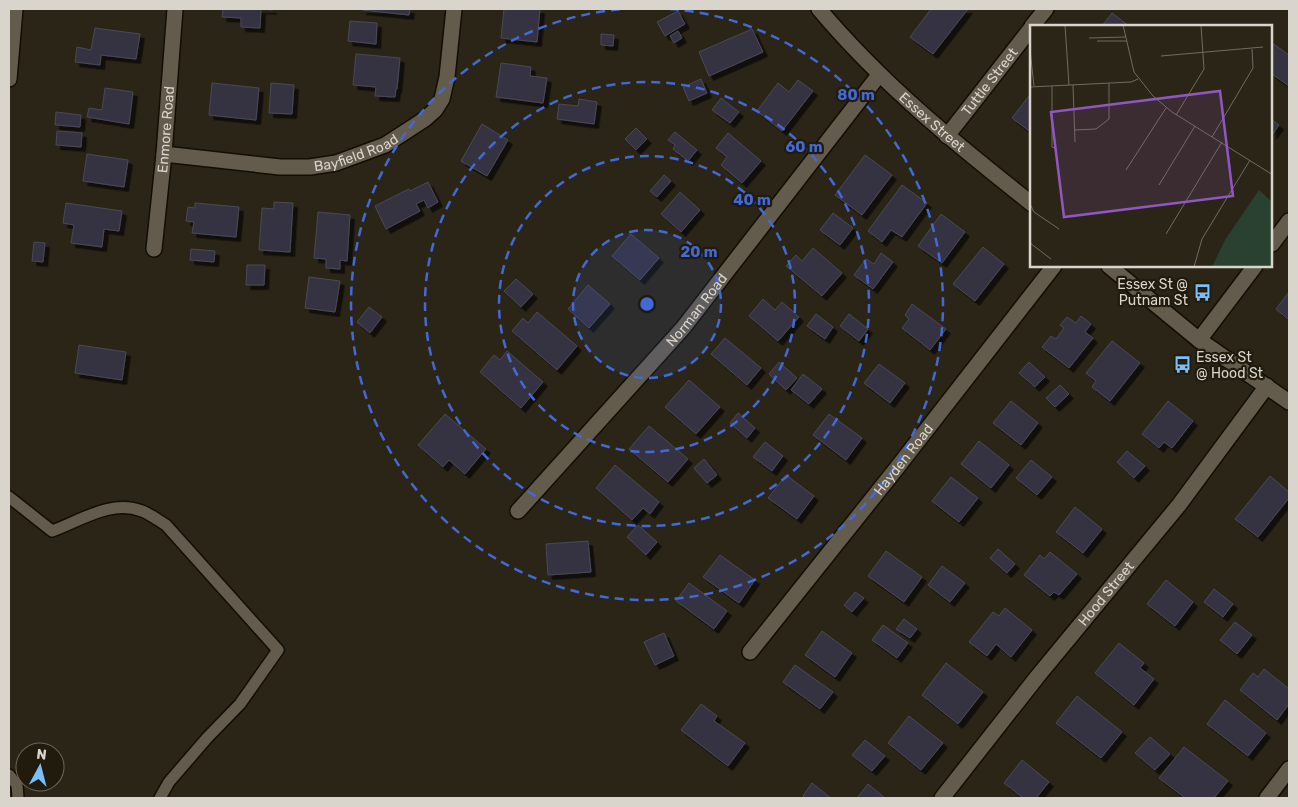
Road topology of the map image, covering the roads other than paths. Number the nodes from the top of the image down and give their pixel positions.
1 (15, 9) edge
2 (175, 9) edge
3 (454, 9) edge
4 (819, 9) edge
5 (1046, 9) edge
6 (1034, 25) edge
7 (1030, 30) edge
8 (879, 75) junction
9 (9, 79) edge
10 (947, 136) junction
11 (164, 154) junction
12 (1030, 202) edge
13 (1289, 221) edge
14 (1273, 243) edge
15 (154, 250) dead end
16 (1052, 268) edge
17 (1112, 268) edge
18 (1253, 268) edge
19 (1199, 340) junction
20 (1267, 386) junction
21 (1289, 402) edge
22 (9, 497) edge
23 (518, 511) dead end
24 (750, 652) dead end
25 (1289, 769) edge
26 (9, 776) edge
27 (18, 798) edge
28 (160, 798) edge
29 (942, 798) edge
30 (1267, 798) edge

1 - 9 street
2 - 11 street, Enmore Road
3 - 11 street, Bayfield Road
4 - 8 street, Essex Street
5 - 6 street, Tuttle Street
7 - 10 street, Tuttle Street
8 - 10 street, Essex Street
8 - 23 street, Norman Road
10 - 12 street, Essex Street
11 - 15 street, Enmore Road
13 - 14 street
16 - 24 street, Hayden Road
17 - 19 street
18 - 19 street
19 - 20 street
20 - 21 street
20 - 29 street, Hood Street
22 - 28 lane
25 - 30 street
26 - 27 lane

